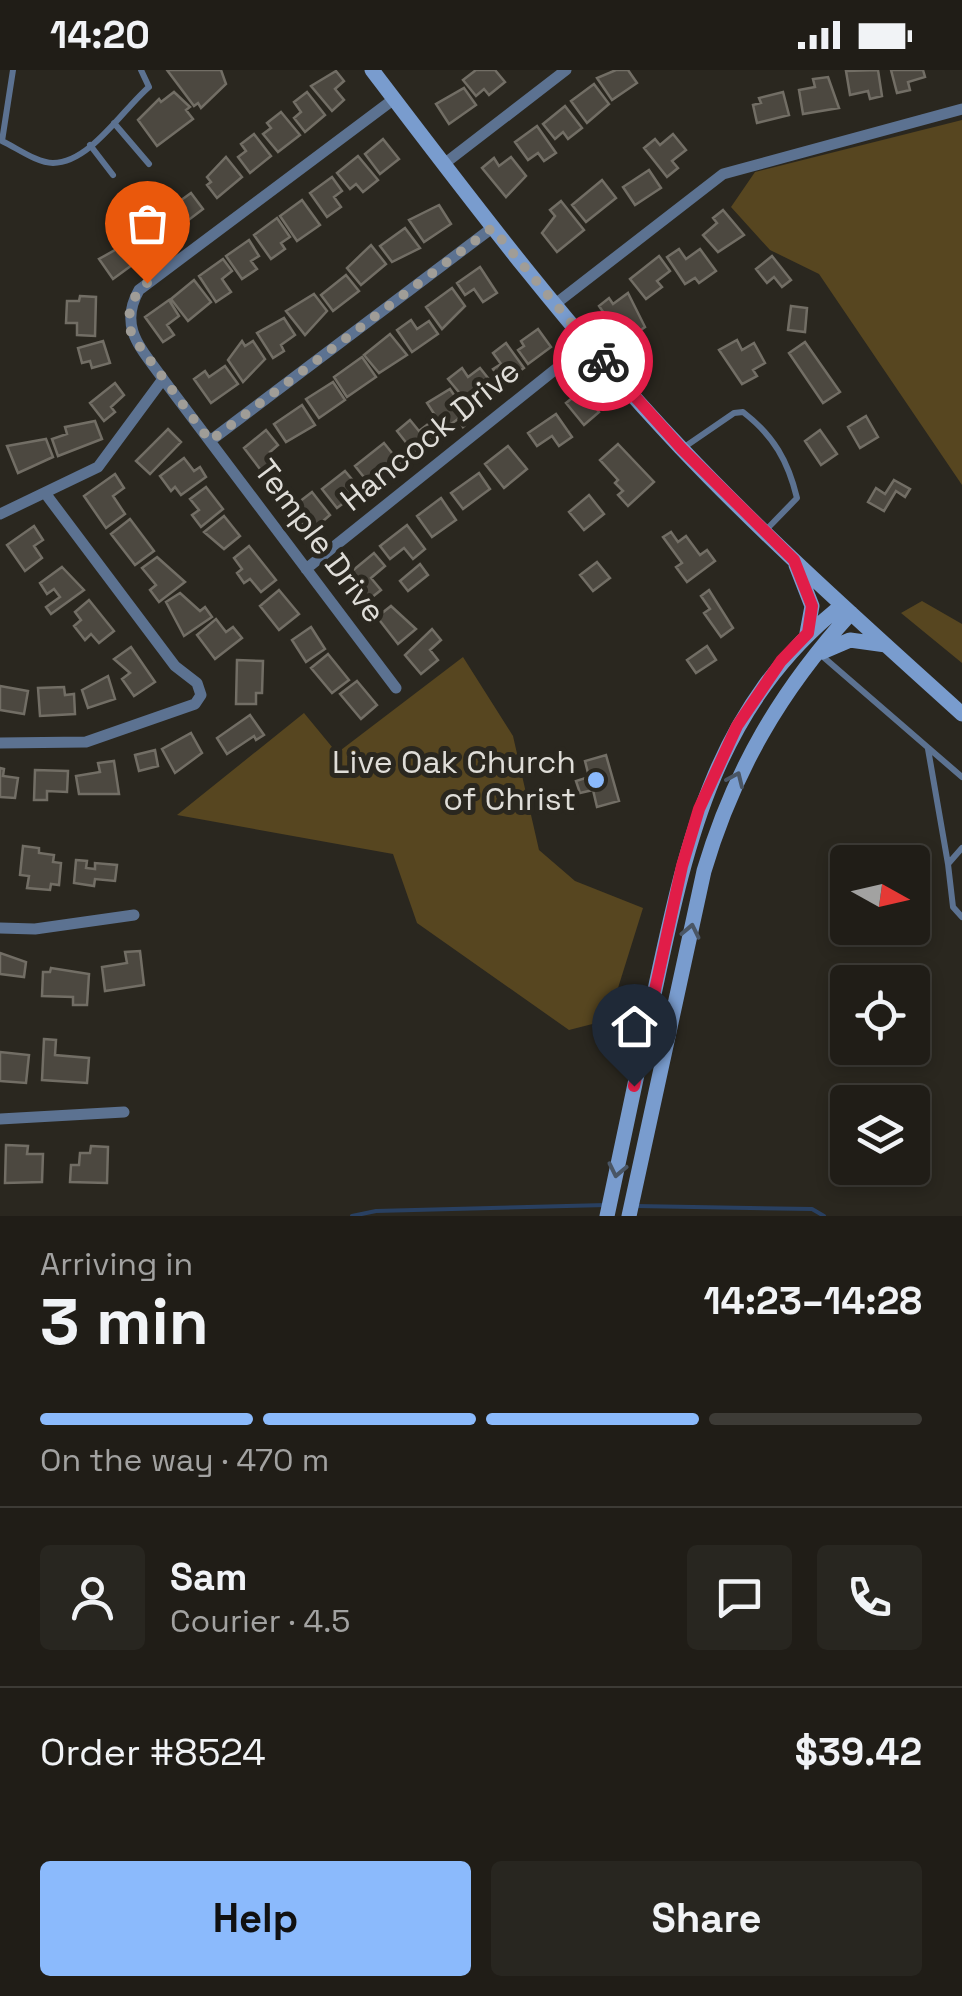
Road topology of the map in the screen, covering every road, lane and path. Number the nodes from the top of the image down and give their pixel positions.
1 (13, 70) edge
2 (140, 70) edge
3 (372, 70) edge
4 (566, 70) edge
5 (394, 99) junction
6 (962, 108) edge
7 (114, 123) junction
8 (90, 144) junction
9 (149, 164) dead end
10 (444, 164) junction
11 (113, 175) dead end
12 (492, 228) junction
13 (554, 304) junction
14 (587, 344) junction
15 (163, 379) junction
16 (210, 441) junction
17 (682, 449) junction
18 (44, 493) junction
19 (0, 514) edge
20 (765, 532) junction
21 (794, 560) junction
22 (306, 569) junction
23 (847, 609) junction
24 (808, 633) junction
25 (887, 646) junction
26 (815, 655) junction
27 (396, 688) dead end
28 (962, 714) edge
29 (0, 743) edge
30 (928, 748) junction
31 (962, 777) edge
32 (962, 848) edge
33 (948, 864) junction
34 (682, 866) junction
35 (704, 871) junction
36 (134, 915) dead end
37 (962, 917) edge
38 (0, 928) edge
39 (124, 1112) dead end
40 (0, 1119) edge
41 (607, 1216) edge
42 (630, 1216) edge

1 - 8 lane
2 - 7 lane
3 - 5 main road
4 - 10 street
5 - 10 main road
5 - 15 street, Temple Drive
6 - 13 street
7 - 8 lane
7 - 9 lane
8 - 11 lane
10 - 12 main road
12 - 13 main road
12 - 16 street
13 - 14 main road
14 - 17 main road
14 - 22 street, Hancock Drive
15 - 16 street, Temple Drive
15 - 18 street
16 - 22 street, Temple Drive
17 - 20 main road
17 - 20 lane
18 - 19 street
18 - 29 street
20 - 21 main road
21 - 23 main road
21 - 24 main road
22 - 27 street, Temple Drive
23 - 24 main road
23 - 25 main road
23 - 26 main road
24 - 34 main road
25 - 26 main road
25 - 28 main road
26 - 30 lane
35 -> 26 main road
30 - 31 lane
30 - 33 lane
32 - 33 lane
33 - 37 lane
34 - 35 street
34 -> 41 main road
42 -> 35 main road
36 - 38 street
39 - 40 street

